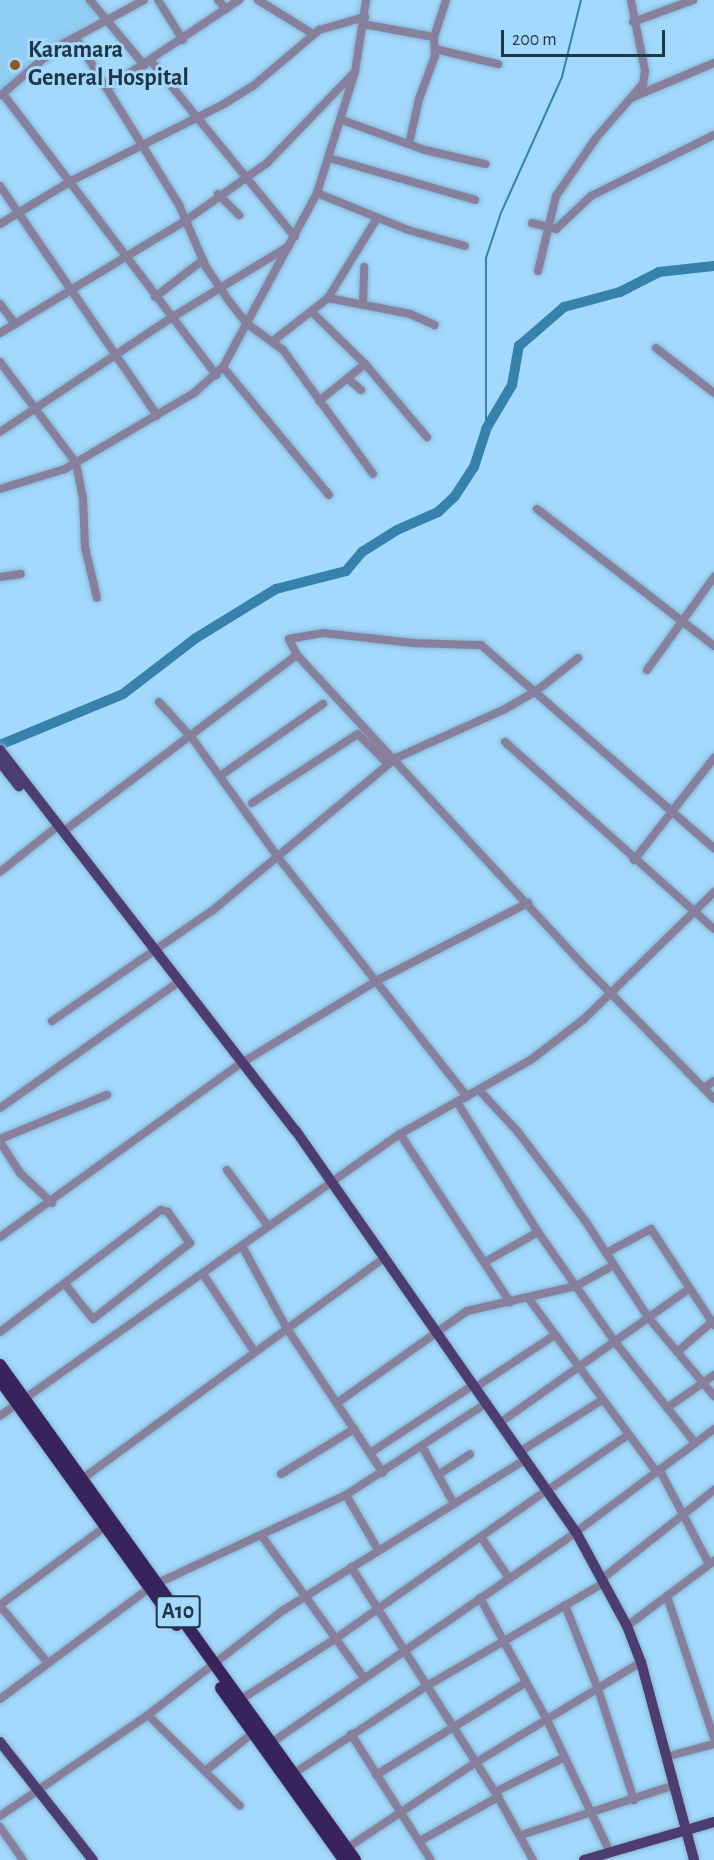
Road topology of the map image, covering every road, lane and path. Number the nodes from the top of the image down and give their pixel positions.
1 (90, 0) edge
2 (144, 0) edge
3 (158, 0) edge
4 (218, 0) edge
5 (239, 0) edge
6 (258, 0) edge
7 (366, 0) edge
8 (446, 0) edge
9 (632, 0) edge
10 (693, 0) edge
11 (226, 9) junction
12 (364, 21) junction
13 (106, 22) junction
14 (633, 22) junction
15 (313, 34) junction
16 (434, 37) junction
17 (75, 38) junction
18 (183, 40) junction
19 (435, 49) junction
20 (147, 63) junction
21 (714, 63) edge
22 (498, 64) dead end
23 (355, 72) junction
24 (107, 88) junction
25 (2, 95) edge
26 (627, 100) junction
27 (197, 116) junction
28 (342, 120) junction
29 (714, 135) edge
30 (141, 144) junction
31 (409, 144) junction
32 (329, 158) junction
33 (485, 164) dead end
34 (246, 176) junction
35 (71, 180) junction
36 (0, 186) edge
37 (317, 193) junction
38 (219, 194) junction
39 (475, 200) dead end
40 (19, 213) junction
41 (239, 215) dead end
42 (377, 218) junction
43 (185, 221) junction
44 (532, 223) dead end
45 (0, 224) edge
46 (549, 229) junction
47 (295, 237) junction
48 (291, 245) junction
49 (465, 246) dead end
50 (123, 256) junction
51 (203, 260) junction
52 (364, 267) dead end
53 (537, 271) dead end
54 (73, 290) junction
55 (222, 291) junction
56 (155, 297) junction
57 (328, 298) junction
58 (363, 303) junction
59 (0, 304) edge
60 (313, 313) junction
61 (171, 318) junction
62 (246, 323) junction
63 (15, 324) junction
64 (435, 325) dead end
65 (0, 333) edge
66 (273, 341) junction
67 (656, 348) dead end
68 (114, 356) junction
69 (0, 362) edge
70 (365, 364) junction
71 (223, 367) junction
72 (216, 375) junction
73 (348, 379) junction
74 (361, 390) dead end
75 (714, 393) edge
76 (320, 401) junction
77 (36, 408) junction
78 (157, 415) junction
79 (0, 432) edge
80 (427, 437) dead end
81 (76, 463) junction
82 (373, 474) dead end
83 (0, 489) edge
84 (329, 495) dead end
85 (537, 510) dead end
86 (21, 574) dead end
87 (0, 577) edge
88 (714, 577) edge
89 (97, 598) dead end
90 (681, 621) junction
91 (714, 646) edge
92 (297, 655) junction
93 (578, 658) dead end
94 (647, 669) dead end
95 (535, 692) junction
96 (159, 702) dead end
97 (323, 704) dead end
98 (192, 738) junction
99 (505, 742) dead end
100 (0, 750) edge
101 (396, 758) junction
102 (714, 758) edge
103 (3, 762) edge
104 (388, 764) junction
105 (220, 776) junction
106 (252, 804) dead end
107 (673, 813) junction
108 (59, 829) junction
109 (714, 848) edge
110 (277, 856) junction
111 (634, 860) junction
112 (0, 872) edge
113 (714, 892) edge
114 (524, 904) junction
115 (695, 912) junction
116 (714, 929) edge
117 (153, 949) junction
118 (378, 980) junction
119 (176, 984) junction
120 (610, 993) junction
121 (52, 1021) dead end
122 (241, 1063) junction
123 (714, 1081) edge
124 (704, 1088) junction
125 (479, 1090) junction
126 (107, 1095) dead end
127 (467, 1097) junction
128 (714, 1099) edge
129 (457, 1102) junction
130 (0, 1108) edge
131 (400, 1134) junction
132 (0, 1140) edge
133 (227, 1170) dead end
134 (330, 1182) junction
135 (52, 1203) junction
136 (268, 1226) junction
137 (538, 1232) junction
138 (0, 1238) edge
139 (242, 1246) junction
140 (606, 1253) junction
141 (381, 1260) junction
142 (485, 1262) junction
143 (614, 1265) junction
144 (203, 1274) junction
145 (65, 1284) junction
146 (576, 1286) junction
147 (689, 1289) junction
148 (529, 1299) junction
149 (510, 1302) junction
150 (648, 1317) junction
151 (713, 1323) edge
152 (286, 1327) junction
153 (0, 1332) edge
154 (435, 1333) junction
155 (555, 1335) junction
156 (615, 1342) junction
157 (254, 1351) junction
158 (676, 1352) junction
159 (0, 1365) edge
160 (578, 1368) junction
161 (714, 1375) edge
162 (0, 1380) edge
163 (703, 1383) junction
164 (473, 1387) junction
165 (714, 1396) edge
166 (602, 1400) junction
167 (20, 1401) junction
168 (337, 1403) junction
169 (482, 1406) junction
170 (667, 1408) junction
171 (0, 1416) edge
172 (501, 1422) junction
173 (354, 1429) junction
174 (714, 1430) edge
175 (628, 1435) junction
176 (695, 1443) junction
177 (423, 1448) junction
178 (370, 1453) junction
179 (470, 1454) dead end
180 (521, 1457) junction
181 (658, 1470) junction
182 (383, 1473) junction
183 (281, 1474) dead end
184 (438, 1475) junction
185 (82, 1479) junction
186 (714, 1490) edge
187 (545, 1492) junction
188 (346, 1495) junction
189 (454, 1504) junction
190 (685, 1515) junction
191 (106, 1526) junction
192 (574, 1534) junction
193 (261, 1535) junction
194 (481, 1537) junction
195 (378, 1550) junction
196 (712, 1563) edge
197 (351, 1567) junction
198 (509, 1578) junction
199 (602, 1581) junction
200 (154, 1585) junction
201 (667, 1596) junction
202 (304, 1597) junction
203 (480, 1598) junction
204 (0, 1605) edge
205 (565, 1605) junction
206 (377, 1610) junction
207 (627, 1626) junction
208 (335, 1639) junction
209 (501, 1641) junction
210 (403, 1651) junction
211 (47, 1662) junction
212 (639, 1664) junction
213 (212, 1668) junction
214 (364, 1678) junction
215 (525, 1683) junction
216 (425, 1688) junction
217 (598, 1689) junction
218 (0, 1699) edge
219 (240, 1700) junction
220 (148, 1715) junction
221 (547, 1720) junction
222 (451, 1726) junction
223 (253, 1733) junction
224 (351, 1734) junction
225 (714, 1738) edge
226 (0, 1742) edge
227 (271, 1743) junction
228 (714, 1744) edge
229 (0, 1753) edge
230 (669, 1756) junction
231 (565, 1757) junction
232 (475, 1763) junction
233 (205, 1771) junction
234 (293, 1774) junction
235 (376, 1775) junction
236 (672, 1786) junction
237 (34, 1792) junction
238 (496, 1795) junction
239 (634, 1800) junction
240 (240, 1806) dead end
241 (399, 1811) junction
242 (592, 1814) junction
243 (0, 1815) edge
244 (714, 1822) edge
245 (0, 1827) edge
246 (714, 1829) edge
247 (521, 1835) junction
248 (688, 1836) junction
249 (420, 1841) junction
250 (346, 1854) edge
251 (610, 1856) edge
252 (23, 1860) edge
253 (85, 1860) edge
254 (93, 1860) edge
255 (355, 1860) edge
256 (431, 1860) edge
257 (533, 1860) edge
258 (584, 1860) edge
259 (694, 1860) edge

1 - 13 street
2 - 13 street
3 - 18 street
4 - 11 street
5 - 11 street
6 - 15 street
7 - 12 street
8 - 16 street
9 - 14 street
10 - 14 street
11 - 18 street
12 - 15 street
12 - 16 street
12 - 23 street
13 - 17 street
13 - 20 street
14 - 26 street
15 - 27 street
16 - 19 street
17 - 24 street
17 - 25 street
18 - 20 street
19 - 22 street
19 - 31 street
20 - 24 street
20 - 27 street
21 - 26 street
23 - 28 street
23 - 34 street
24 - 30 street
25 - 35 street
26 - 46 street
27 - 30 street
27 - 34 street
28 - 31 street
28 - 32 street
29 - 46 street
30 - 35 street
30 - 43 street
31 - 33 street
32 - 37 street
32 - 39 street
34 - 38 street
34 - 47 street
35 - 40 street
35 - 50 street
36 - 40 street
37 - 42 street
37 - 47 street
38 - 41 street
38 - 43 street
40 - 45 street
40 - 54 street
42 - 49 street
42 - 57 street
43 - 50 street
43 - 51 street
44 - 46 street
46 - 53 street
47 - 48 street
48 - 55 street
48 - 62 street
50 - 54 street
50 - 56 street
51 - 55 street
51 - 56 street
52 - 58 street
54 - 63 street
54 - 68 street
55 - 61 street
55 - 62 street
56 - 61 street
57 - 58 street
57 - 60 street
58 - 64 street
59 - 63 street
60 - 66 street
60 - 70 street
61 - 68 street
61 - 72 street
62 - 66 street
62 - 71 street
63 - 65 street
66 - 76 street
67 - 75 street
68 - 77 street
68 - 78 street
69 - 77 street
70 - 73 street
70 - 80 street
71 - 72 street
71 - 84 street
72 - 78 street
73 - 74 street
73 - 76 street
76 - 82 street
77 - 79 street
77 - 81 street
78 - 81 street
81 - 83 street
81 - 89 street
85 - 90 street
86 - 87 street
88 - 90 street
90 - 91 street
90 - 94 street
92 - 95 street
92 - 98 street
92 - 101 street
93 - 95 street
95 - 101 street
95 - 107 street
96 - 98 street
97 - 105 street
98 - 105 street
98 - 108 street
99 - 111 street
100 - 103 main road
101 - 104 street
101 - 114 street
102 - 107 street
103 - 108 main road
104 - 106 street
104 - 110 street
105 - 110 street
107 - 109 street
107 - 111 street
108 - 112 street
108 - 117 main road
110 - 117 street
110 - 118 street
111 - 115 street
113 - 115 street
114 - 118 street
114 - 120 street
115 - 116 street
115 - 120 street
117 - 119 main road
117 - 121 street
117 - 122 main road
118 - 122 street
118 - 127 street
119 - 122 main road
119 - 130 street
120 - 124 street
120 - 125 street
122 - 134 main road
122 - 135 street
123 - 124 street
124 - 128 street
125 - 127 street
125 - 140 street
126 - 132 street
127 - 129 street
129 - 131 street
129 - 137 street
131 - 134 street
131 - 142 street
132 - 135 street
133 - 136 street
134 - 136 street
134 - 141 main road
134 - 154 main road
135 - 138 street
136 - 139 street
137 - 142 street
137 - 146 street
139 - 144 street
139 - 152 street
140 - 143 street
140 - 147 street
141 - 152 street
141 - 154 main road
142 - 149 street
143 - 146 street
143 - 150 street
144 - 157 street
144 - 167 street
145 - 145 street
145 - 153 street
146 - 148 street
146 - 156 street
147 - 150 street
147 - 151 street
148 - 149 street
148 - 155 street
149 - 154 street
150 - 156 street
150 - 158 street
151 - 158 street
152 - 157 street
152 - 168 street
154 - 164 main road
154 - 168 street
155 - 160 street
155 - 164 street
156 - 160 street
156 - 170 street
157 - 185 street
158 - 163 street
159 - 167 highway, A10
160 - 166 street
160 - 172 street
161 - 163 street
162 - 167 highway, A10
163 - 165 street
163 - 170 street
164 - 169 main road
164 - 172 main road
164 - 178 street
166 - 175 street
166 - 180 street
167 - 171 street
167 - 185 highway, A10
167 - 191 highway, A10
168 - 173 street
169 - 177 street
169 - 180 main road
170 - 176 street
172 - 180 main road
173 - 178 street
173 - 183 street
174 - 176 street
175 - 181 street
175 - 187 street
176 - 181 street
177 - 182 street
177 - 184 street
178 - 182 street
179 - 184 street
180 - 187 main road
180 - 189 street
181 - 190 street
181 - 192 street
182 - 188 street
184 - 189 street
185 - 200 highway, A10
186 - 190 street
187 - 192 main road
187 - 194 street
188 - 193 street
188 - 195 street
189 - 195 street
190 - 196 street
190 - 199 street
191 - 200 highway, A10
191 - 204 street
192 - 198 street
192 - 199 main road
193 - 200 street
193 - 202 street
194 - 198 street
194 - 206 street
195 - 197 street
196 - 201 street
197 - 202 street
197 - 206 street
198 - 203 street
199 - 205 street
199 - 207 main road
199 - 212 main road
200 - 211 street
200 - 213 highway, A10
201 - 207 street
201 - 225 street
202 - 208 street
202 - 213 street
203 - 209 street
203 - 210 street
204 - 211 street
205 - 209 street
205 - 217 street
206 - 208 street
206 - 210 street
207 - 212 main road
208 - 214 street
208 - 219 street
209 - 215 street
209 - 216 street
210 - 214 street
210 - 216 street
211 - 218 street
212 - 217 street
212 - 230 main road
212 - 236 main road
213 - 219 highway, A10
213 - 220 street
213 - 223 highway, A10
214 - 227 street
215 - 221 street
215 - 222 street
216 - 222 street
216 - 224 street
217 - 221 street
217 - 239 street
219 - 227 highway, A10
220 - 233 street
220 - 237 street
221 - 231 street
221 - 232 street
222 - 232 street
222 - 235 street
223 - 233 street
223 - 250 highway, A10
224 - 234 street
224 - 235 street
226 - 237 main road
227 - 234 highway, A10
228 - 230 street
229 - 237 main road
230 - 248 main road
231 - 238 street
231 - 242 street
232 - 238 street
232 - 241 street
233 - 240 street
234 - 250 highway, A10
235 - 241 street
236 - 239 street
236 - 248 main road
237 - 243 street
237 - 253 main road
237 - 254 main road
238 - 247 street
238 - 249 street
239 - 242 street
241 - 249 street
241 - 250 street
242 - 247 street
242 - 251 street
244 - 248 main road
245 - 252 street
246 - 248 main road
247 - 257 street
248 - 251 main road
248 - 259 main road
249 - 256 street
250 - 255 highway, A10
251 - 258 main road

